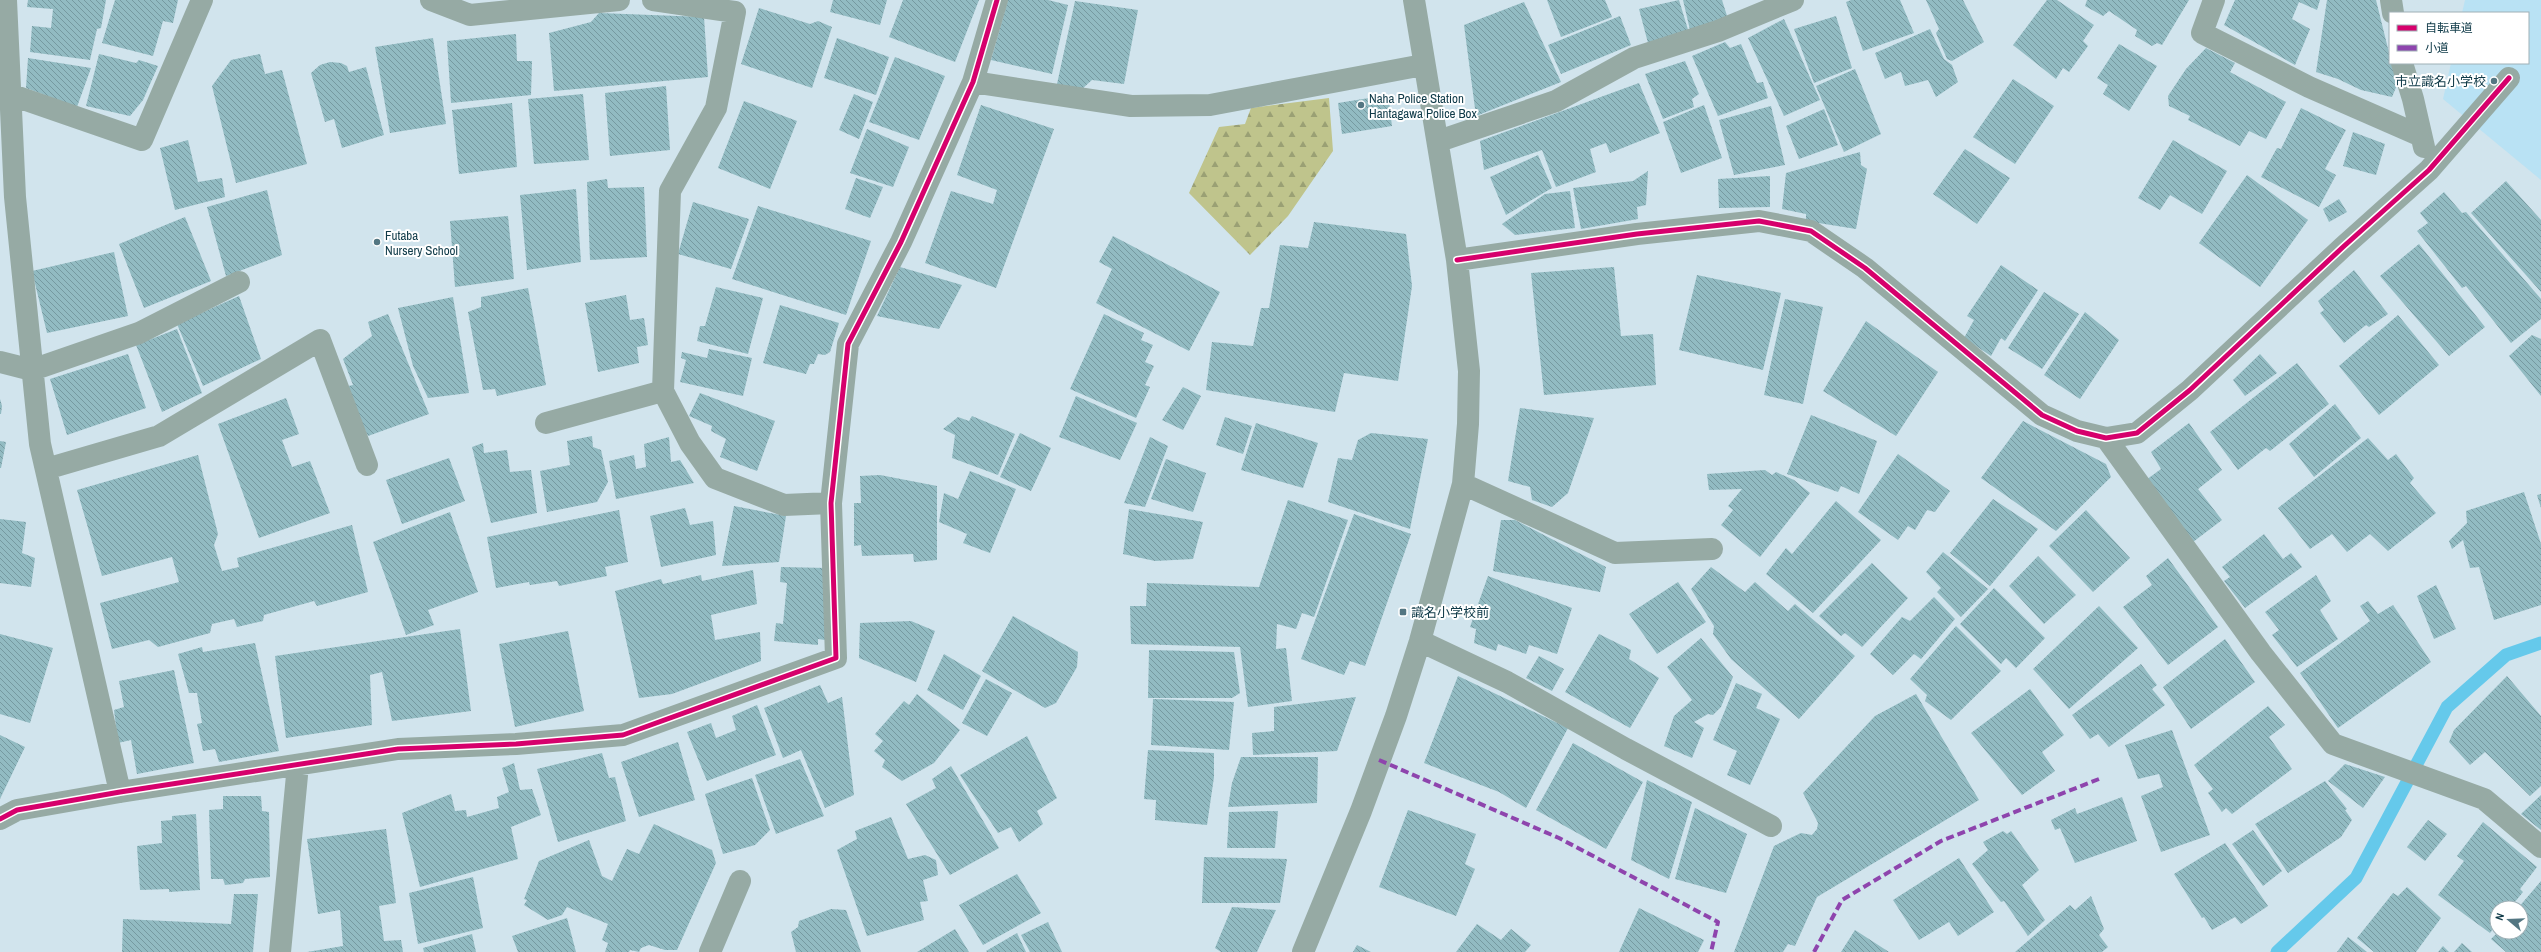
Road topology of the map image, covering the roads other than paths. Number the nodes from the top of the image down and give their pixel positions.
1 (6, 0) edge
2 (202, 0) edge
3 (431, 0) edge
4 (619, 0) edge
5 (653, 0) edge
6 (997, 0) edge
7 (1414, 0) edge
8 (1793, 0) edge
9 (2214, 0) edge
10 (2391, 0) edge
11 (737, 6) edge
12 (2393, 12) edge
13 (2402, 64) edge
14 (1423, 65) junction
15 (2509, 78) dead end
16 (973, 82) junction
17 (9, 94) junction
18 (2421, 136) junction
19 (1439, 141) junction
20 (2429, 170) junction
21 (7, 194) edge
22 (1457, 260) junction
23 (239, 282) dead end
24 (0, 362) edge
25 (32, 370) junction
26 (663, 391) junction
27 (546, 423) dead end
28 (2106, 438) junction
29 (367, 465) dead end
30 (46, 470) junction
31 (1463, 484) junction
32 (831, 503) junction
33 (1712, 549) dead end
34 (1420, 641) junction
35 (298, 765) junction
36 (120, 792) junction
37 (0, 819) edge
38 (1771, 826) dead end
39 (2541, 847) edge
40 (740, 881) dead end
41 (280, 952) edge
42 (710, 952) edge
43 (1303, 952) edge

1 - 17 street
2 - 17 street
3 - 4 street
5 - 11 street
6 - 16 street
7 - 14 street
8 - 19 street
9 - 18 street
10 - 12 street
11 - 26 street
13 - 18 street
14 - 16 street
14 - 19 street
15 - 20 street
16 - 32 street
17 - 21 street
18 - 20 street
19 - 22 street
20 - 28 street
21 - 25 street
22 - 28 street
22 - 31 street
23 - 25 street
24 - 25 street
25 - 30 street
26 - 27 street
26 - 32 street
28 - 39 street
29 - 30 street
30 - 36 street
31 - 33 street
31 - 34 street
32 - 35 street
34 - 38 street
34 - 43 street
35 - 36 street
35 - 41 street
36 - 37 street
40 - 42 street

